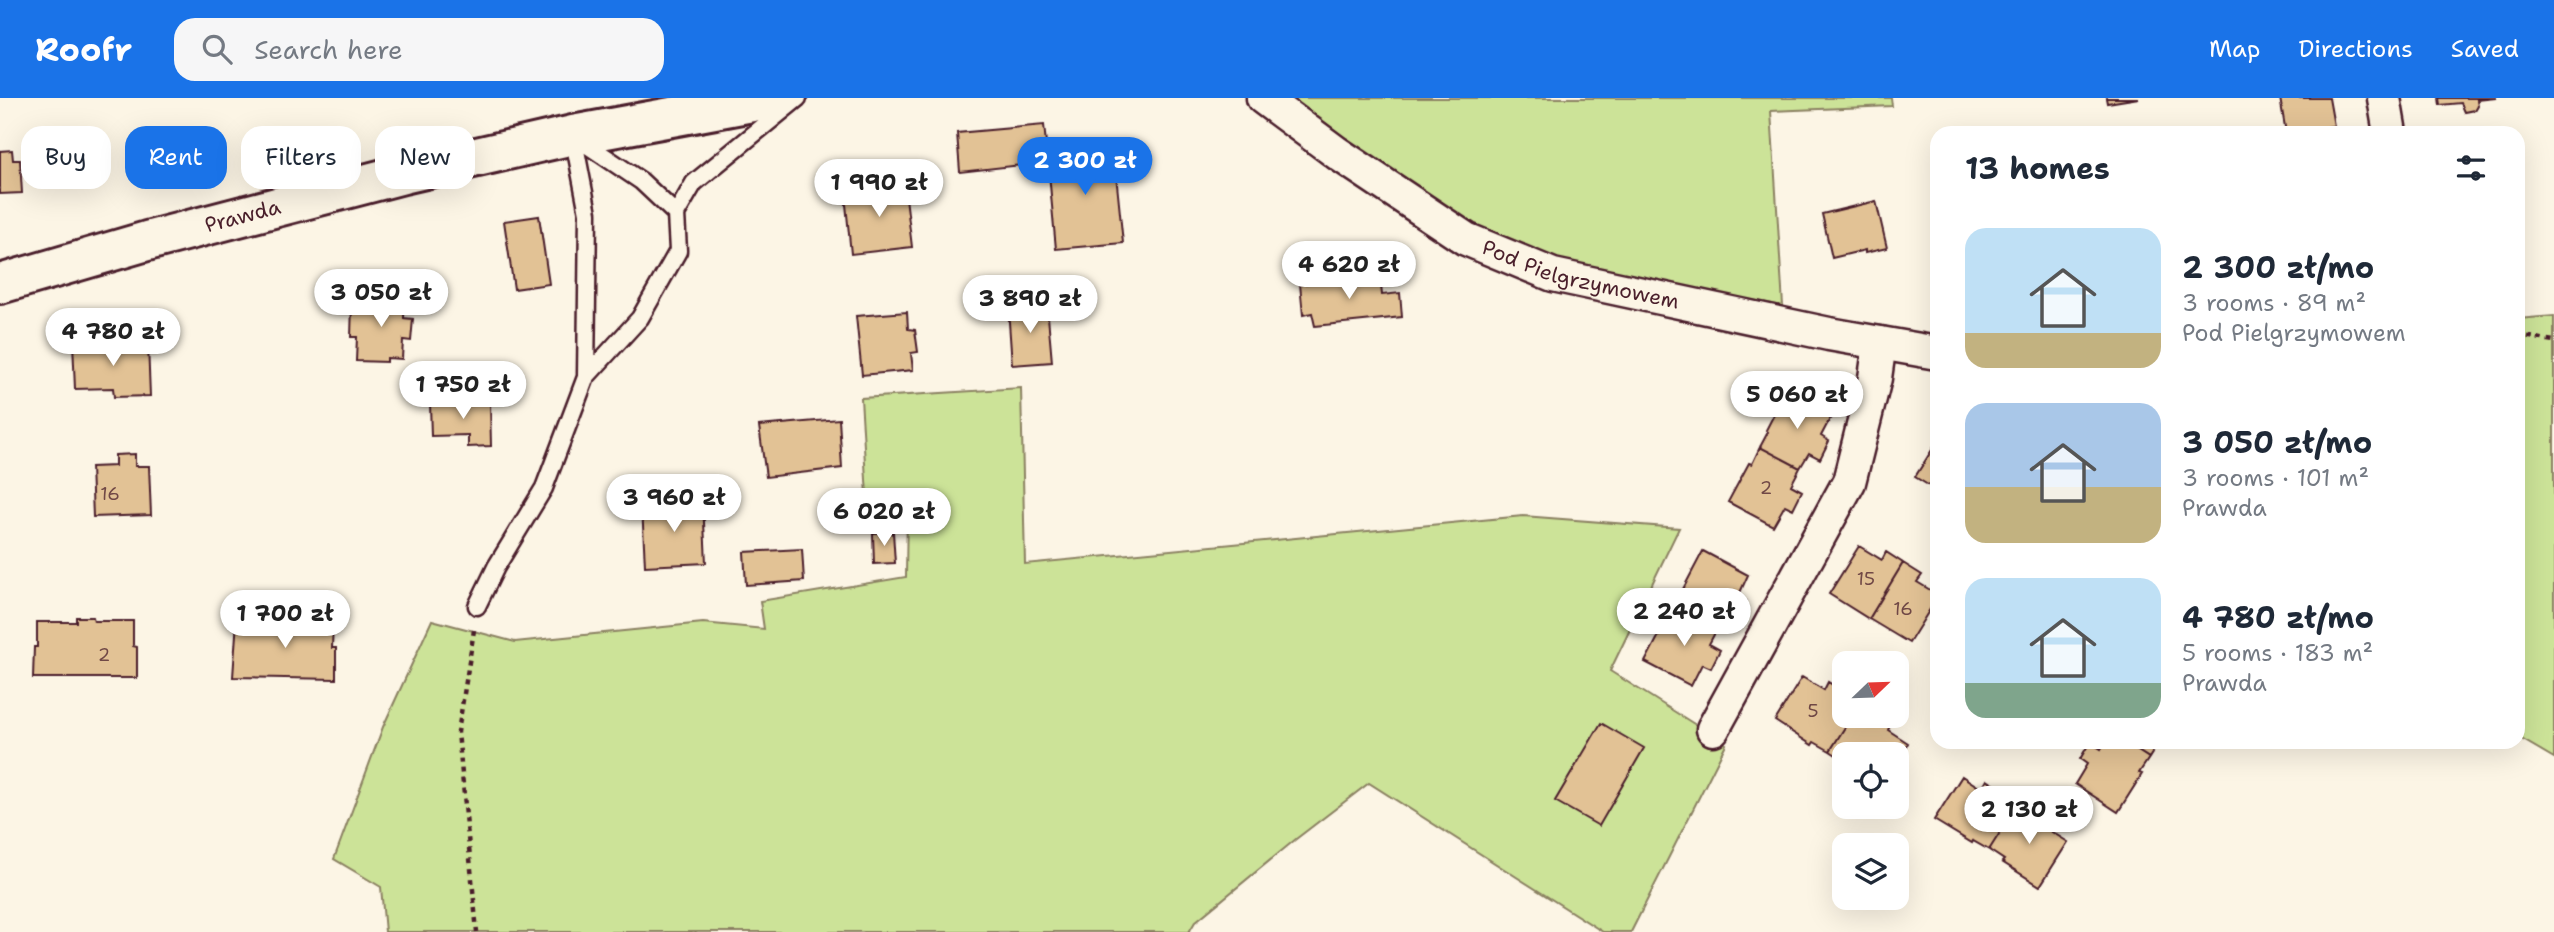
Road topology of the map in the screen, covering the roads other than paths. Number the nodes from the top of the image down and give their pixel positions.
1 (775, 98) edge
2 (799, 98) edge
3 (1263, 98) edge
4 (2384, 98) edge
5 (2389, 126) edge
6 (573, 135) junction
7 (676, 214) junction
8 (0, 284) edge
9 (1880, 343) junction
10 (1930, 352) edge
11 (586, 377) junction
12 (477, 606) road end
13 (1713, 729) dead end

1 - 6 street, Prawda
2 - 7 lane
3 - 9 street, Pod Pielgrzymowem
4 - 5 street
6 - 7 lane
6 - 8 street, Prawda
6 - 11 lane
7 - 11 lane
9 - 10 street, Pod Pielgrzymowem
9 - 13 street
11 - 12 lane

